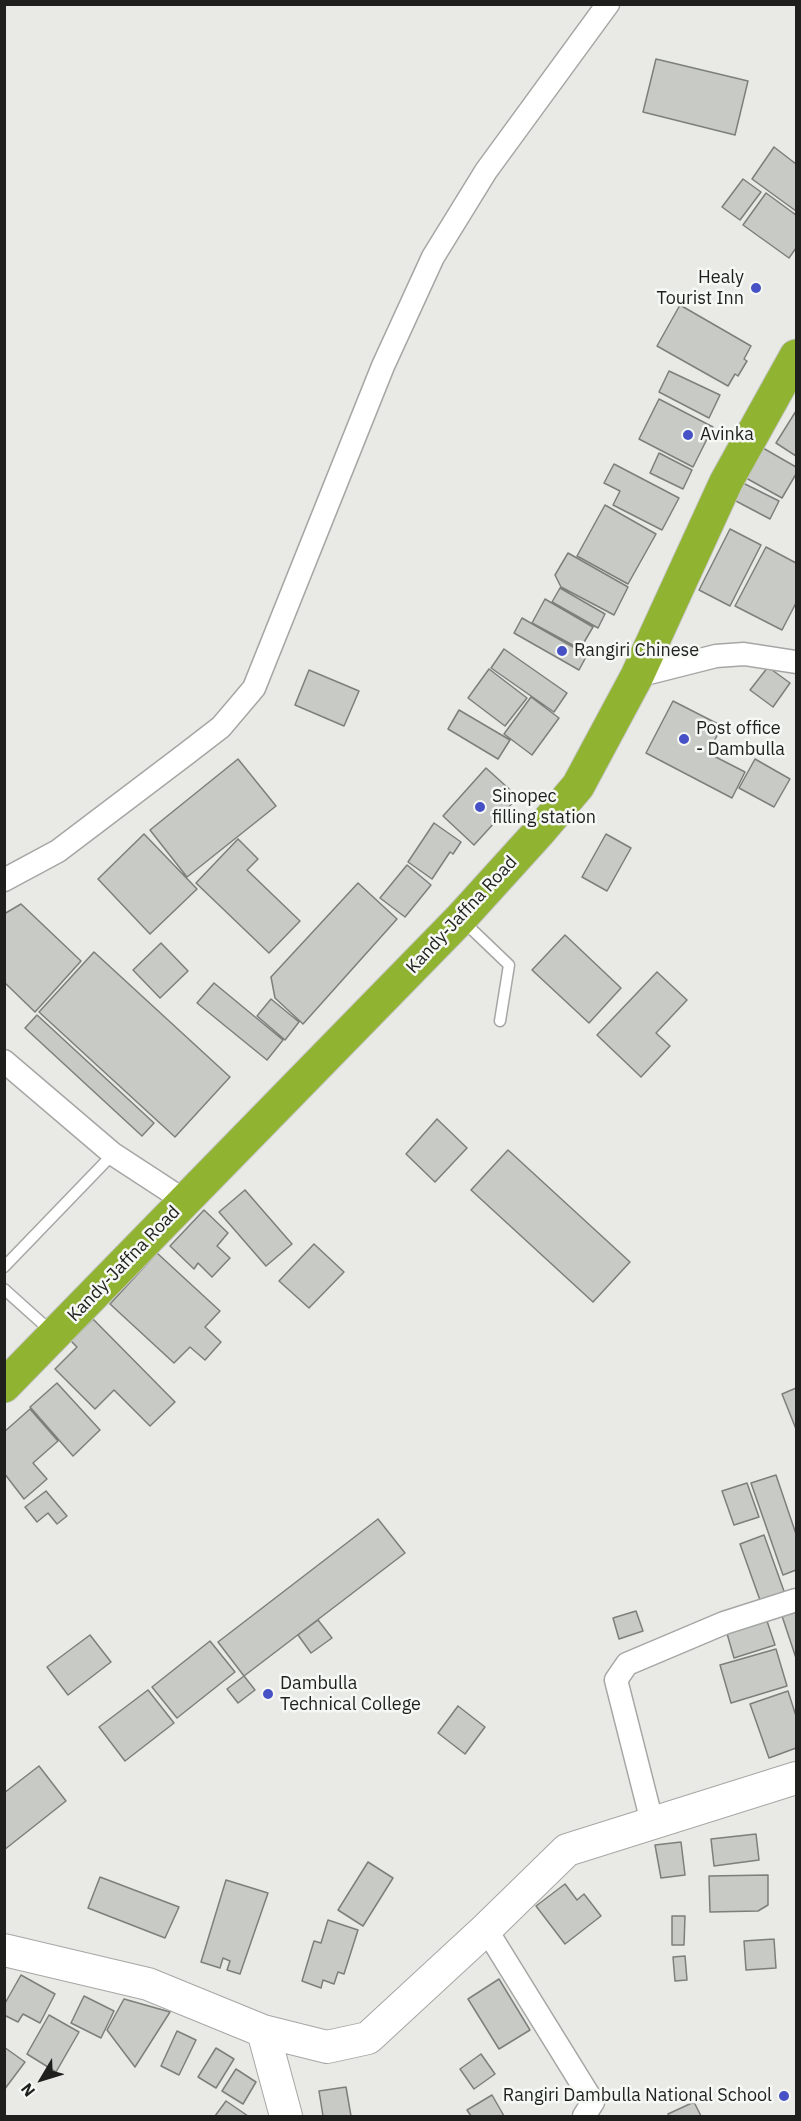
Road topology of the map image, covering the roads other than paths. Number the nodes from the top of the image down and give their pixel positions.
1 (608, 4) edge
2 (796, 356) edge
3 (796, 662) edge
4 (637, 676) junction
5 (4, 880) edge
6 (461, 918) junction
7 (500, 1022) dead end
8 (4, 1062) edge
9 (113, 1154) junction
10 (184, 1202) junction
11 (4, 1267) edge
12 (4, 1289) edge
13 (55, 1335) junction
14 (4, 1386) edge
15 (796, 1600) edge
16 (796, 1778) edge
17 (652, 1822) junction
18 (486, 1929) junction
19 (4, 1950) edge
20 (263, 2031) junction
21 (285, 2116) edge
22 (584, 2116) edge

1 - 5 street
2 - 4 highway, Kandy-Jaffna Road
3 - 4 street
4 - 6 highway, Kandy-Jaffna Road
6 - 7 lane
6 - 10 highway, Kandy-Jaffna Road
8 - 9 street
9 - 10 street
9 - 11 lane
10 - 13 highway, Kandy-Jaffna Road
12 - 13 lane
13 - 14 highway, Kandy-Jaffna Road
15 - 17 street
16 - 17 street
17 - 18 street
18 - 20 street
18 - 22 street
19 - 20 street
20 - 21 street

